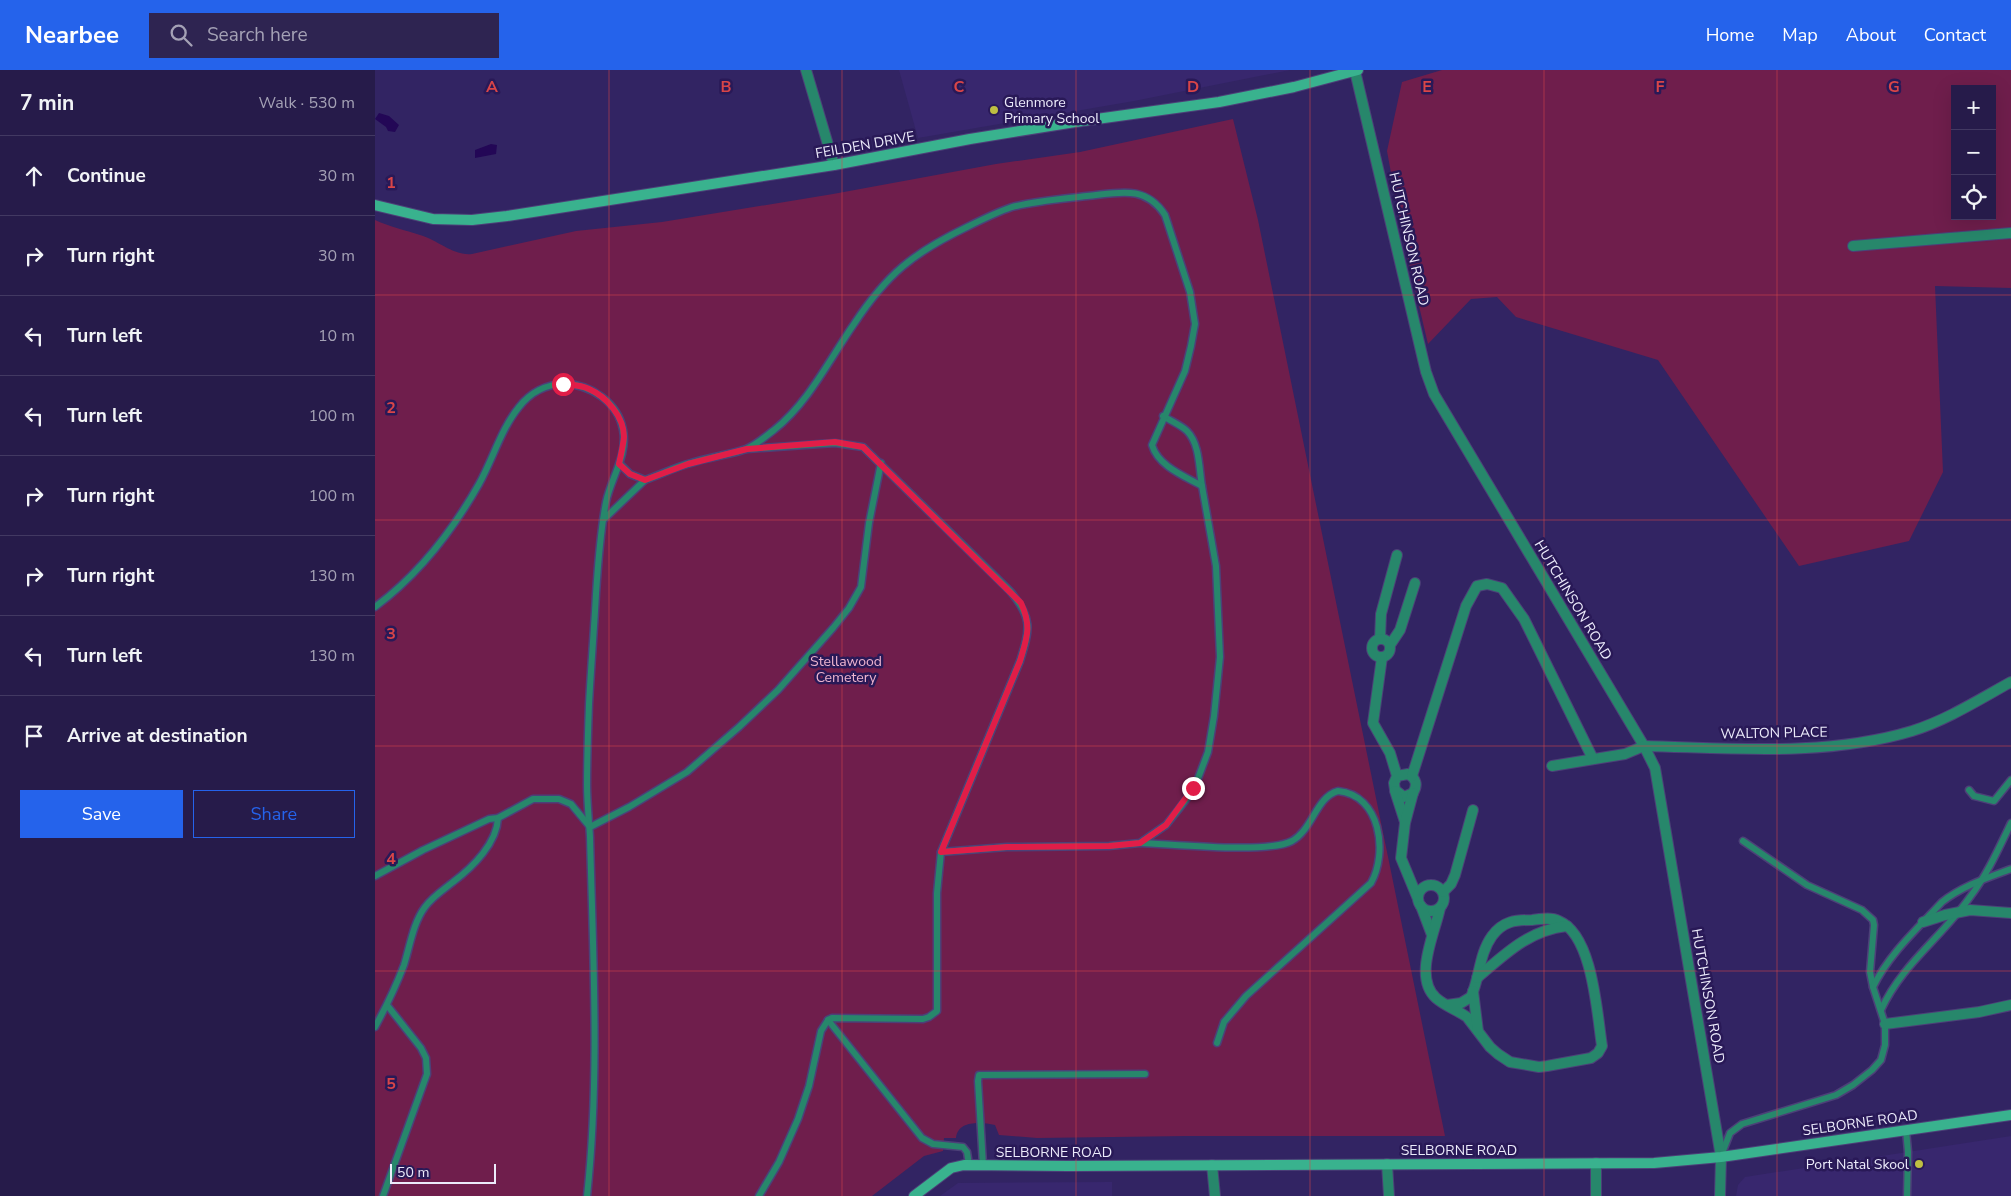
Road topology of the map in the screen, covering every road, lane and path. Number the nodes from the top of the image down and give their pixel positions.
1 (806, 70) edge
2 (1356, 70) edge
3 (1340, 72) edge
4 (834, 165) junction
5 (375, 204) edge
6 (2011, 233) edge
7 (1853, 246) dead end
8 (1163, 416) junction
9 (747, 449) junction
10 (881, 463) junction
11 (619, 464) junction
12 (645, 480) junction
13 (1202, 486) junction
14 (603, 520) junction
15 (1397, 555) dead end
16 (1415, 583) dead end
17 (375, 607) edge
18 (1380, 639) junction
19 (1390, 645) junction
20 (1382, 657) junction
21 (2011, 682) edge
22 (1644, 746) junction
23 (1390, 753) junction
24 (1593, 759) junction
25 (1552, 766) dead end
26 (1410, 775) junction
27 (1397, 776) junction
28 (2011, 780) edge
29 (1395, 790) junction
30 (1969, 790) dead end
31 (1413, 793) junction
32 (1473, 810) dead end
33 (498, 818) junction
34 (1405, 823) junction
35 (2011, 824) edge
36 (590, 827) junction
37 (1743, 841) dead end
38 (1140, 843) junction
39 (941, 852) junction
40 (2011, 870) edge
41 (375, 876) edge
42 (1411, 878) junction
43 (1980, 881) junction
44 (1429, 886) junction
45 (1443, 892) junction
46 (1419, 903) junction
47 (1441, 908) junction
48 (1959, 911) junction
49 (2011, 913) edge
50 (1923, 922) junction
51 (1567, 926) junction
52 (1431, 935) junction
53 (1477, 978) junction
54 (1873, 987) junction
55 (1473, 992) junction
56 (387, 1005) junction
57 (1447, 1005) junction
58 (2011, 1005) edge
59 (1881, 1010) junction
60 (828, 1020) junction
61 (1885, 1024) junction
62 (375, 1027) edge
63 (1478, 1032) junction
64 (1217, 1043) dead end
65 (1145, 1074) dead end
66 (2011, 1115) edge
67 (1905, 1130) junction
68 (1721, 1157) junction
69 (1596, 1163) junction
70 (1387, 1164) junction
71 (969, 1165) junction
72 (983, 1165) junction
73 (1212, 1165) junction
74 (383, 1196) edge
75 (587, 1196) edge
76 (759, 1196) edge
77 (914, 1196) edge
78 (1215, 1196) edge
79 (1389, 1196) edge
80 (1596, 1196) edge
81 (1720, 1196) edge
82 (1907, 1196) edge

1 - 4 street
2 - 3 street, FEILDEN DRIVE
2 - 22 street, HUTCHINSON ROAD
3 - 4 street, FEILDEN DRIVE
4 - 5 street, FEILDEN DRIVE
6 - 7 street
8 - 9 lane
8 - 13 lane
8 - 13 lane
9 - 10 lane
9 - 12 lane
10 - 36 lane
10 - 39 lane
11 - 12 lane
11 - 14 lane
11 - 17 lane
12 - 14 lane
13 - 38 lane
14 - 36 lane
15 - 18 street
16 - 19 street
18 - 19 street
18 - 20 street
19 - 20 street
20 - 23 street
21 - 22 street, WALTON PLACE
22 - 24 street
22 - 68 street, HUTCHINSON ROAD
23 - 26 street
23 - 27 street
24 - 25 street
24 - 26 street
26 - 27 street
26 - 31 street
27 - 29 street
28 - 30 lane
29 - 31 street
29 - 34 street
31 - 34 street
32 - 45 street
33 - 36 lane
33 - 41 lane
33 - 56 lane
34 - 42 street
35 - 43 lane
36 - 75 lane
37 - 54 lane
38 - 39 lane
38 - 64 lane
39 - 60 lane
40 - 43 lane
42 - 44 street
42 - 46 street
43 - 48 lane
43 - 50 lane
44 - 45 street
44 - 46 street
45 - 47 street
46 - 47 street
46 - 52 street
47 - 52 street
48 - 49 street
48 - 50 street
48 - 59 lane
50 - 54 lane
51 - 53 street
51 - 53 street
51 - 63 street
52 - 57 street
53 - 55 street
54 - 59 lane
55 - 57 street
55 - 63 street
56 - 62 lane
56 - 74 lane
57 - 63 street
58 - 61 street
59 - 61 lane
60 - 71 lane
60 - 76 lane
61 - 68 lane
65 - 72 lane
66 - 67 street, SELBORNE ROAD
67 - 68 street, SELBORNE ROAD
67 - 82 lane
68 - 69 street, SELBORNE ROAD
68 - 81 street, HUTCHINSON ROAD
69 - 70 street, SELBORNE ROAD
69 - 80 street
70 - 73 street, SELBORNE ROAD
70 - 79 street
71 - 72 street, SELBORNE ROAD
71 - 77 street, SELBORNE ROAD
72 - 73 street, SELBORNE ROAD
73 - 78 street

